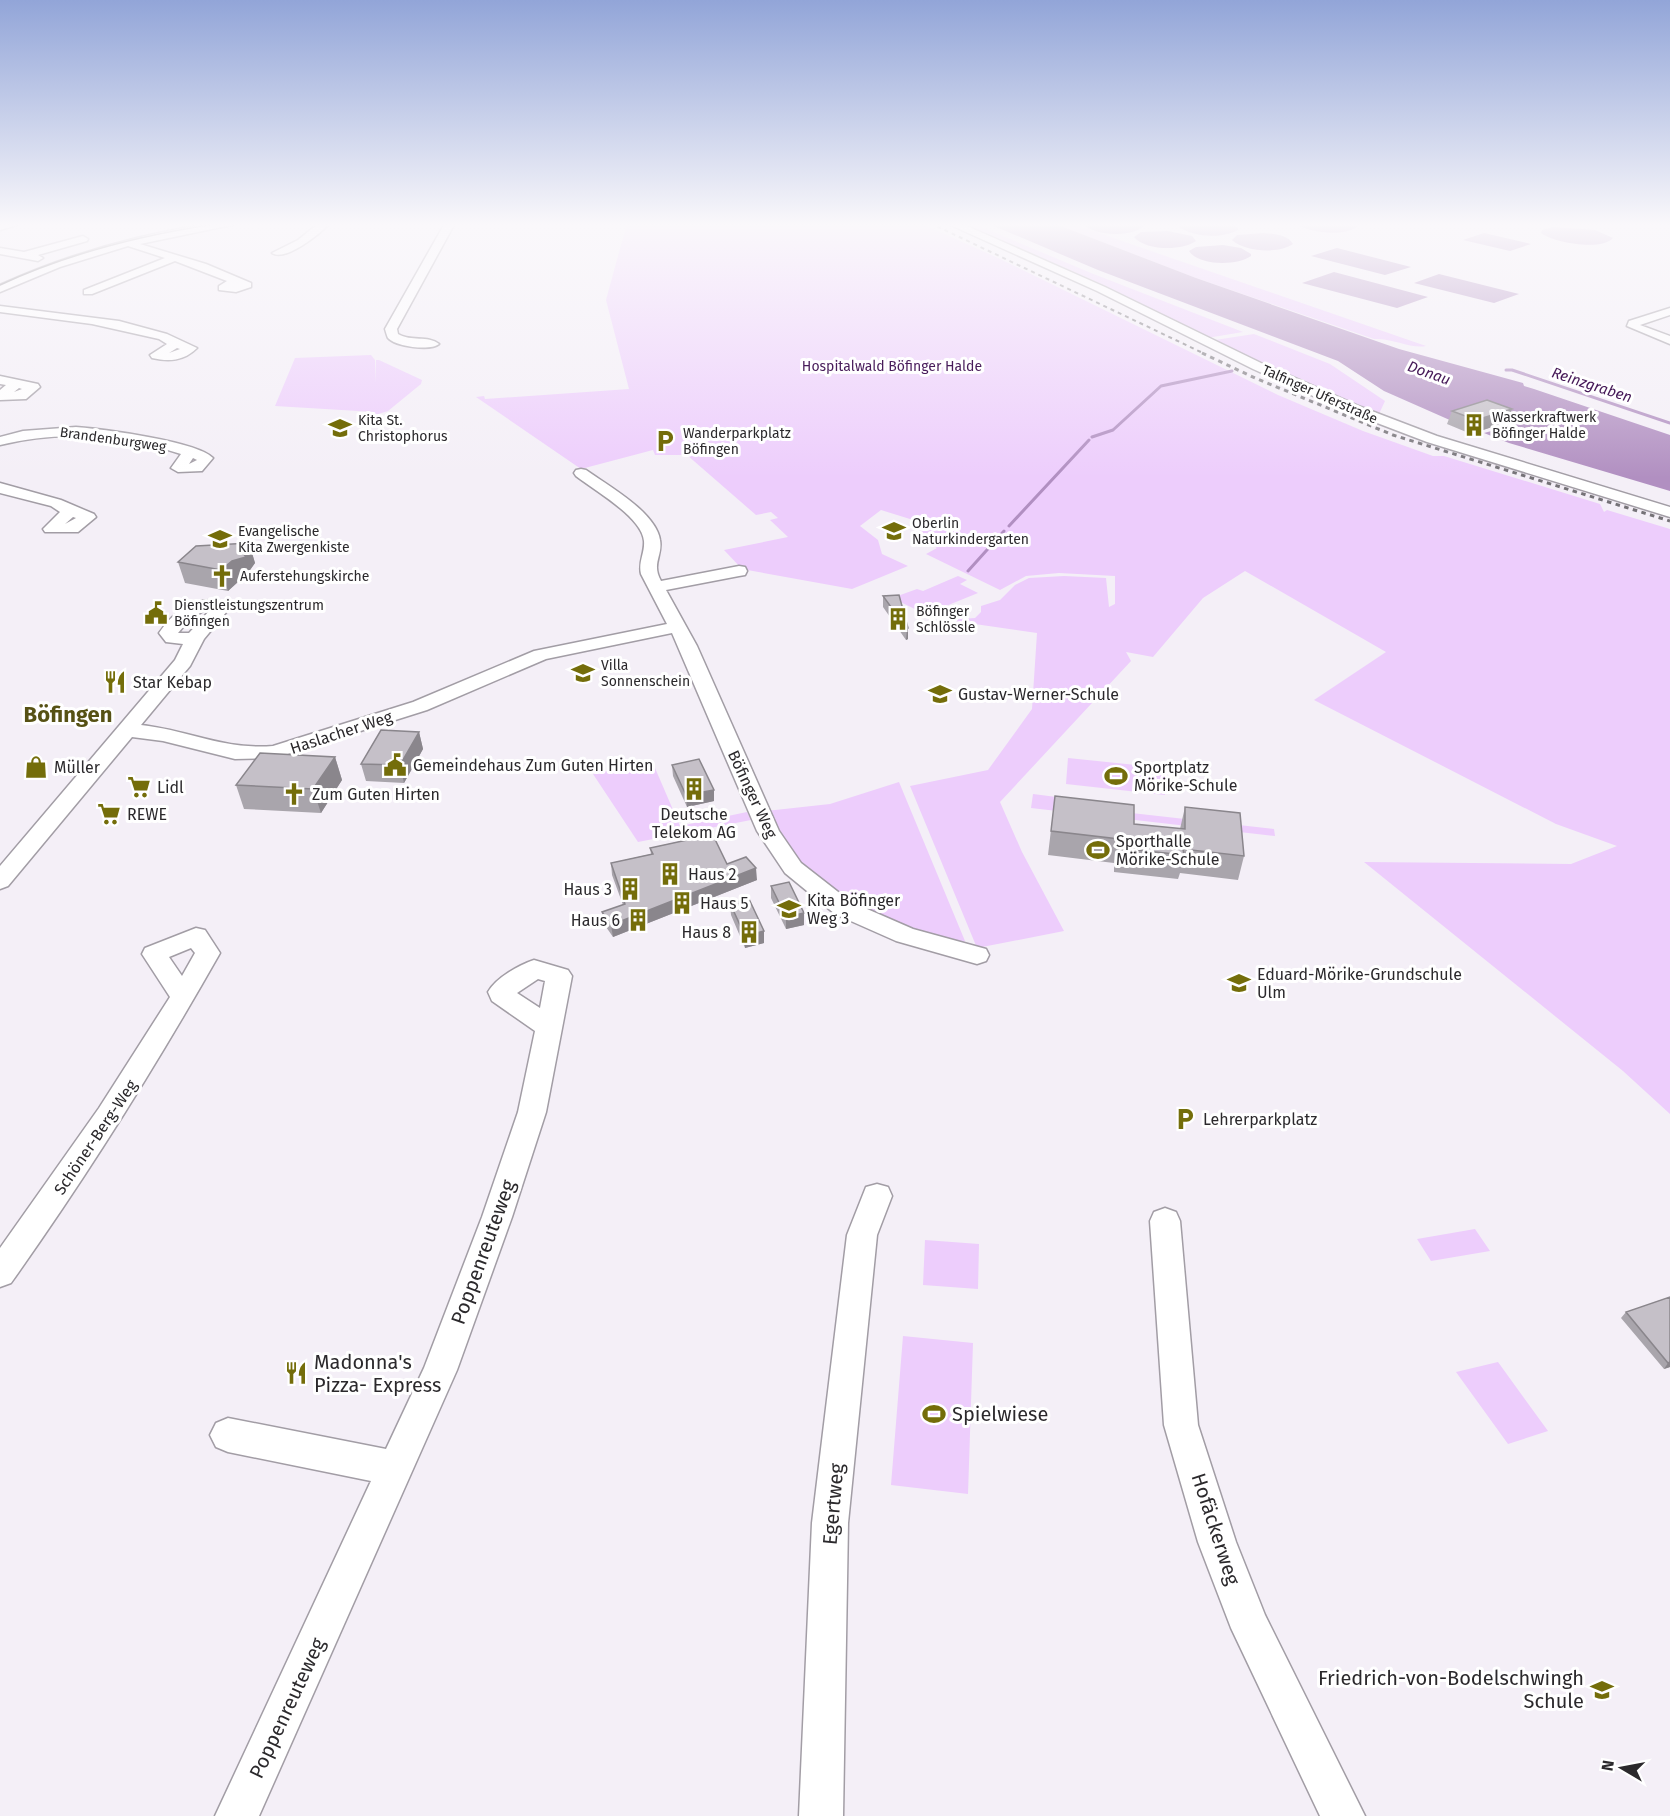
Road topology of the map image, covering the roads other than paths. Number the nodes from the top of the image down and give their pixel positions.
1 (401, 308) edge
2 (1139, 308) edge
3 (0, 309) edge
4 (14, 310) junction
5 (1670, 311) edge
6 (0, 318) edge
7 (1670, 340) edge
8 (176, 344) dead end
9 (433, 344) dead end
10 (0, 380) edge
11 (16, 384) dead end
12 (0, 441) edge
13 (191, 452) dead end
14 (581, 472) dead end
15 (0, 488) edge
16 (70, 511) dead end
17 (1670, 512) edge
18 (739, 571) dead end
19 (656, 587) junction
20 (677, 627) junction
21 (195, 639) dead end
22 (127, 730) junction
23 (0, 881) edge
24 (977, 955) dead end
25 (183, 997) dead end
26 (549, 1028) dead end
27 (877, 1196) dead end
28 (1166, 1221) dead end
29 (0, 1273) edge
30 (228, 1435) dead end
31 (395, 1468) junction
32 (237, 1816) edge
33 (821, 1816) edge
34 (1343, 1816) edge

1 - 9 street
2 - 17 street, Talfinger Uferstraße
3 - 4 street
4 - 6 street
4 - 8 street
5 - 7 street
10 - 11 street
12 - 13 street, Brandenburgweg
14 - 19 street, Böfinger Weg
15 - 16 street
18 - 19 street
19 - 20 street, Böfinger Weg
20 - 22 street, Haslacher Weg
20 - 24 street, Böfinger Weg
21 - 22 street
22 - 23 street
25 - 29 street, Schöner-Berg-Weg
26 - 31 street, Poppenreuteweg
27 - 33 street, Egertweg
28 - 34 street, Hofäckerweg
30 - 31 street
31 - 32 street, Poppenreuteweg

